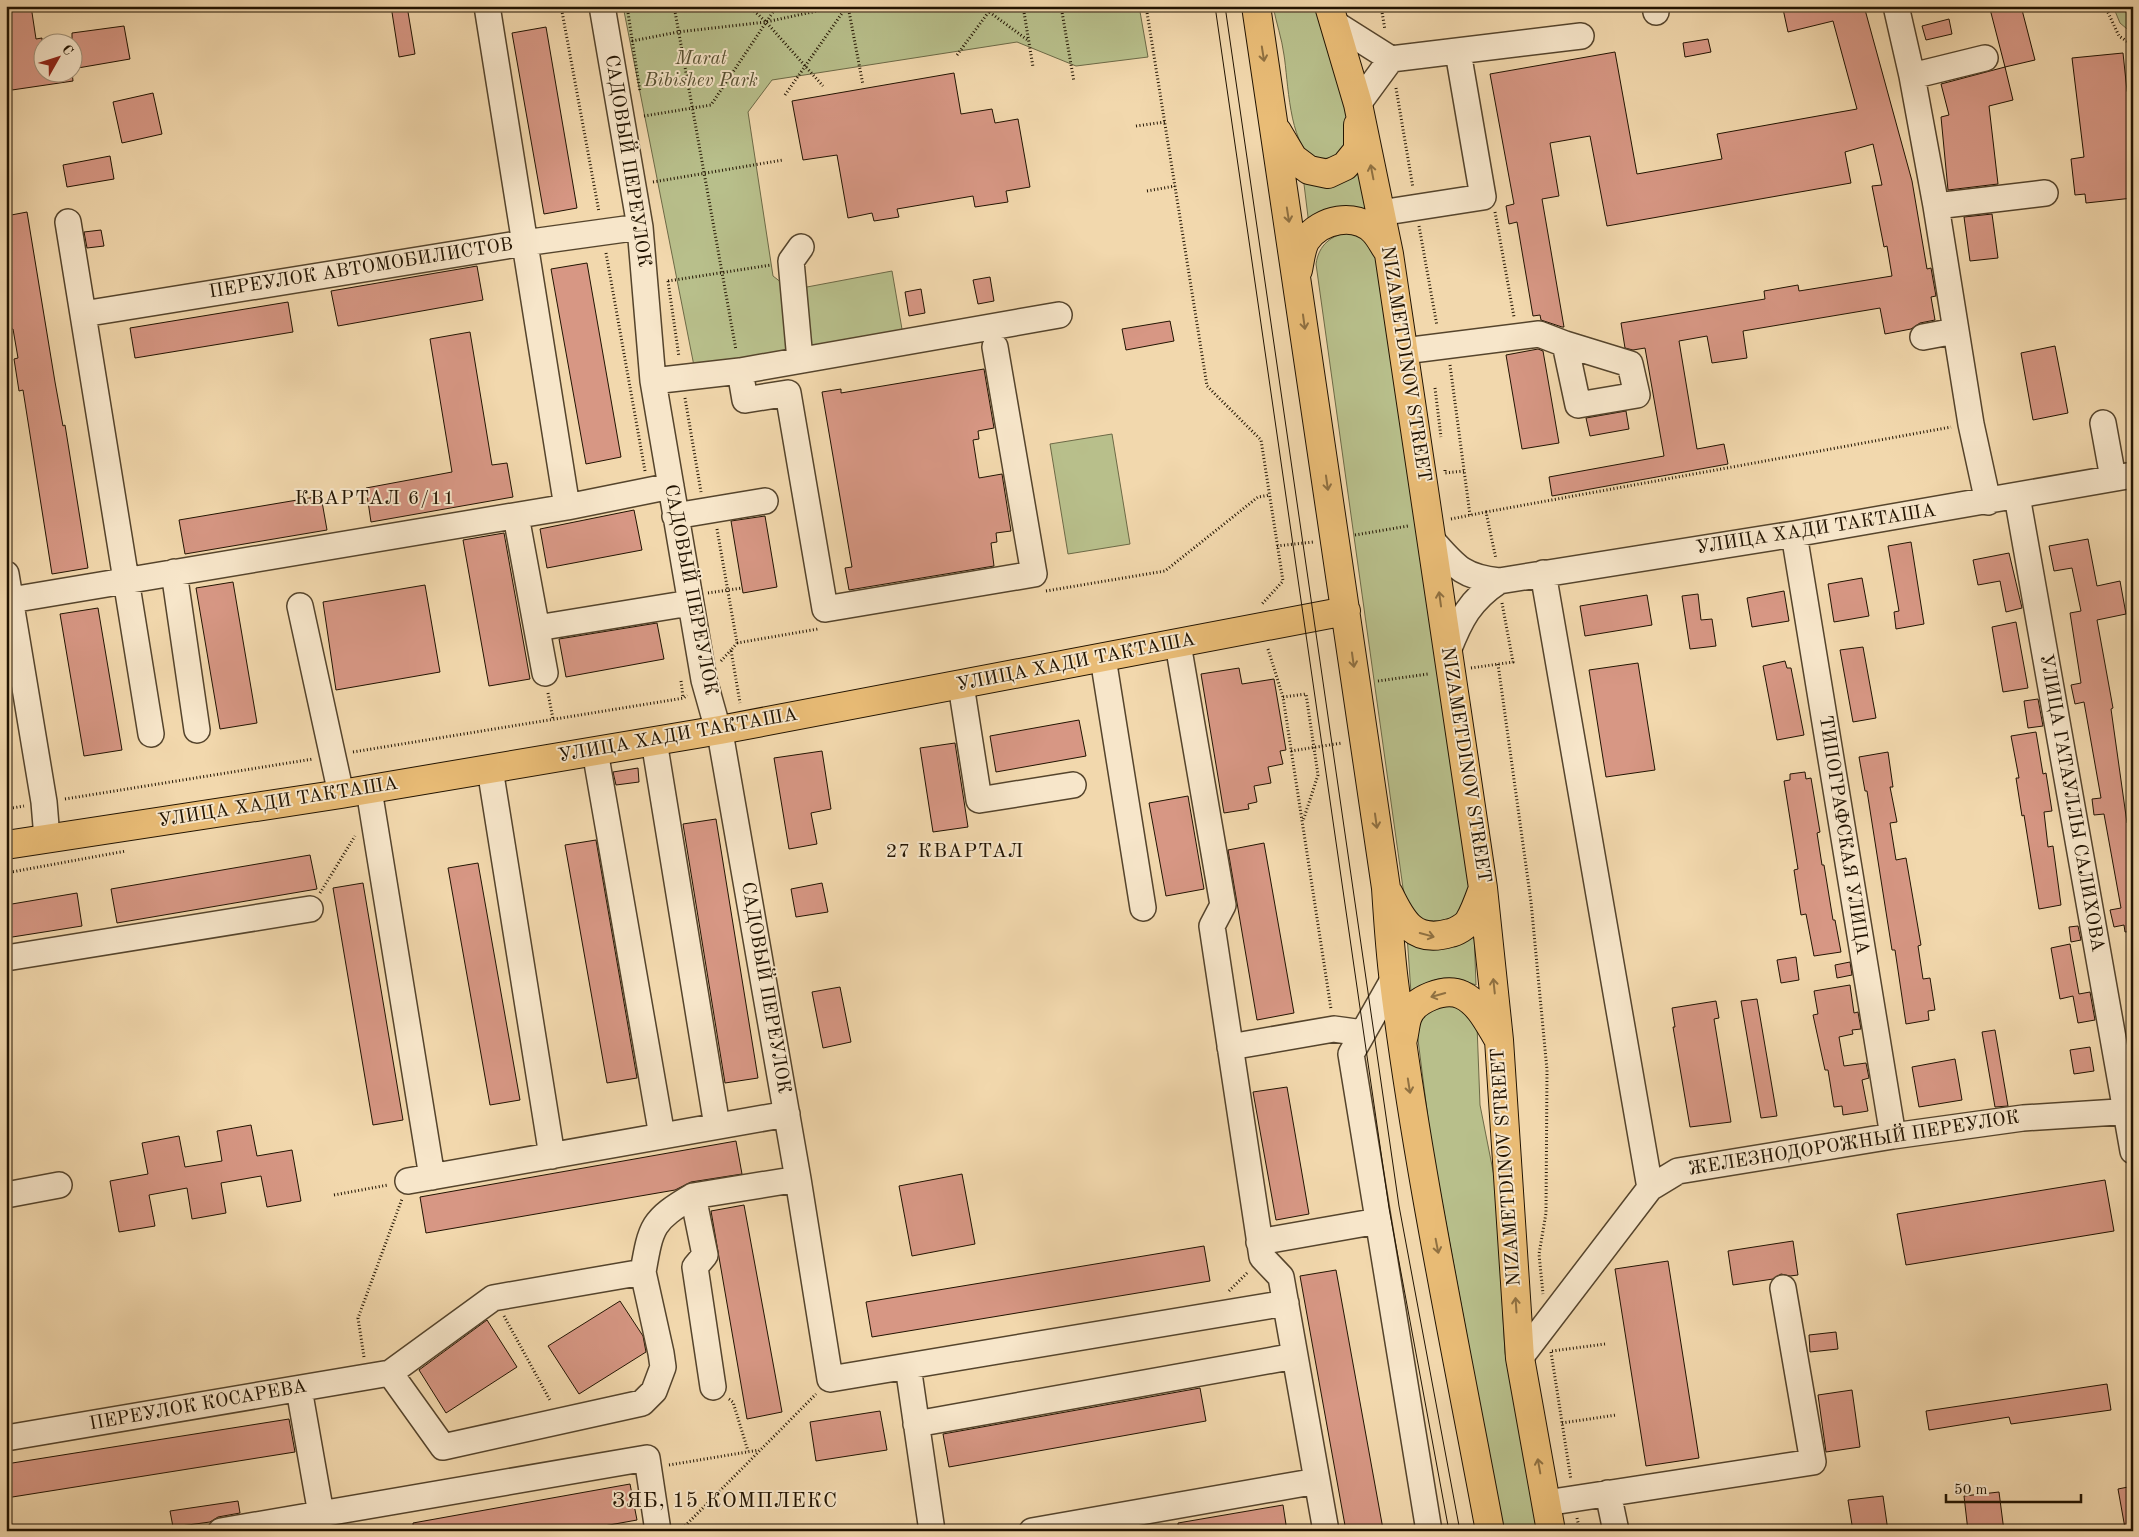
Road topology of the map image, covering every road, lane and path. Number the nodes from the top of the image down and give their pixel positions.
1 (487, 6) edge
2 (561, 6) edge
3 (602, 6) edge
4 (674, 6) edge
5 (749, 6) edge
6 (777, 6) edge
7 (840, 6) edge
8 (848, 6) edge
9 (981, 6) edge
10 (993, 6) edge
11 (1023, 6) edge
12 (1061, 6) edge
13 (1146, 6) edge
14 (1256, 6) edge
15 (1381, 6) edge
16 (1896, 6) edge
17 (2105, 6) edge
18 (989, 12) junction
19 (1332, 14) edge
20 (766, 22) junction
21 (678, 32) junction
22 (1581, 36) dead end
23 (632, 41) dead end
24 (1029, 42) junction
25 (2133, 49) edge
26 (1458, 52) junction
27 (957, 55) dead end
28 (1986, 58) dead end
29 (1391, 59) junction
30 (803, 66) junction
31 (1034, 67) dead end
32 (1912, 76) junction
33 (1074, 82) dead end
34 (862, 85) dead end
35 (823, 86) dead end
36 (785, 94) dead end
37 (1358, 104) junction
38 (692, 108) junction
39 (644, 116) dead end
40 (1165, 122) junction
41 (1274, 125) junction
42 (1136, 126) dead end
43 (783, 160) dead end
44 (704, 172) junction
45 (633, 186) junction
46 (1175, 186) junction
47 (1147, 191) dead end
48 (2045, 193) dead end
49 (1482, 197) junction
50 (1936, 206) junction
51 (1416, 207) junction
52 (1380, 213) junction
53 (68, 222) dead end
54 (640, 226) junction
55 (602, 232) junction
56 (524, 243) junction
57 (796, 254) joint
58 (1389, 254) junction
59 (723, 273) junction
60 (1296, 274) junction
61 (668, 281) dead end
62 (83, 314) junction
63 (1059, 314) dead end
64 (1955, 331) junction
65 (1518, 337) junction
66 (1923, 337) dead end
67 (1565, 344) dead end
68 (994, 347) dead end
69 (1442, 347) junction
70 (1404, 352) junction
71 (800, 360) junction
72 (740, 370) junction
73 (653, 381) junction
74 (1435, 388) dead end
75 (2102, 423) dead end
76 (1971, 424) junction
77 (1442, 444) dead end
78 (1444, 464) dead end
79 (1464, 471) junction
80 (2123, 476) edge
81 (659, 488) junction
82 (2017, 496) junction
83 (765, 501) dead end
84 (1988, 502) junction
85 (567, 507) junction
86 (1486, 512) junction
87 (1470, 515) junction
88 (516, 516) junction
89 (676, 516) junction
90 (1450, 519) dead end
91 (1420, 532) junction
92 (1794, 534) junction
93 (1354, 535) dead end
94 (1321, 541) dead end
95 (1277, 546) junction
96 (174, 572) junction
97 (1542, 573) junction
98 (6, 574) edge
99 (125, 580) junction
100 (1499, 582) junction
101 (742, 588) dead end
102 (11, 600) junction
103 (690, 600) junction
104 (300, 606) dead end
105 (1260, 607) dead end
106 (1346, 611) junction
107 (537, 628) junction
108 (12, 644) edge
109 (1178, 644) junction
110 (1267, 644) dead end
111 (1448, 651) junction
112 (1103, 658) junction
113 (1498, 664) junction
114 (1470, 668) dead end
115 (544, 673) joint
116 (1431, 674) dead end
117 (680, 680) dead end
118 (1375, 682) dead end
119 (961, 685) junction
120 (684, 698) dead end
121 (1282, 698) junction
122 (16, 700) edge
123 (553, 719) dead end
124 (197, 730) dead end
125 (720, 730) junction
126 (151, 734) dead end
127 (654, 741) junction
128 (1342, 743) dead end
129 (1315, 747) junction
130 (595, 751) junction
131 (1291, 751) junction
132 (490, 768) junction
133 (1073, 785) dead end
134 (341, 794) junction
135 (371, 799) junction
136 (1302, 823) junction
137 (47, 838) junction
138 (6, 845) edge
139 (1386, 888) junction
140 (1484, 888) junction
141 (310, 908) joint
142 (1143, 908) dead end
143 (6, 958) edge
144 (1393, 980) junction
145 (1334, 1029) junction
146 (1363, 1033) junction
147 (1499, 1040) junction
148 (1402, 1044) junction
149 (1230, 1047) junction
150 (2130, 1111) edge
151 (787, 1114) junction
152 (718, 1126) junction
153 (662, 1136) junction
154 (1893, 1136) junction
155 (2133, 1151) edge
156 (552, 1156) junction
157 (420, 1179) junction
158 (798, 1179) junction
159 (58, 1186) dead end
160 (1650, 1188) junction
161 (6, 1195) edge
162 (334, 1195) dead end
163 (693, 1196) junction
164 (1378, 1221) junction
165 (1261, 1249) junction
166 (644, 1272) junction
167 (1784, 1288) dead end
168 (494, 1298) junction
169 (1286, 1303) junction
170 (1213, 1315) junction
171 (1546, 1322) junction
172 (1606, 1344) dead end
173 (1551, 1352) junction
174 (1295, 1356) junction
175 (1520, 1358) junction
176 (908, 1366) junction
177 (378, 1375) junction
178 (830, 1379) junction
179 (713, 1387) joint
180 (299, 1389) junction
181 (1616, 1416) dead end
182 (562, 1421) junction
183 (1562, 1423) junction
184 (916, 1424) junction
185 (6, 1438) edge
186 (761, 1449) junction
187 (748, 1451) junction
188 (649, 1468) junction
189 (1317, 1481) junction
190 (1608, 1493) junction
191 (1574, 1498) junction
192 (1546, 1503) junction
193 (321, 1514) junction
194 (220, 1531) edge
195 (658, 1531) edge
196 (680, 1531) edge
197 (932, 1531) edge
198 (1032, 1531) edge
199 (1326, 1531) edge
200 (1429, 1531) edge
201 (1490, 1531) edge
202 (1551, 1531) edge
203 (1580, 1531) edge
204 (1616, 1531) edge

1 - 56 street
2 - 55 path
3 - 45 street, САДОВЫЙ ПЕРЕУЛОК
4 - 21 path
5 - 20 path
6 - 20 path
7 - 20 path
8 - 30 path
8 - 34 path
9 - 18 path
10 - 18 path
11 - 24 path
12 - 33 path
13 - 40 path
14 -> 41 main road
15 - 29 path
16 - 32 street
17 - 25 path
18 - 24 path
18 - 27 path
19 - 29 street
19 - 37 main road, NIZAMETDINOV STREET
20 - 21 path
20 - 30 path
20 - 38 path
21 - 23 path
21 - 38 path
22 - 26 street
24 - 31 path
26 - 29 street
26 - 49 street
28 - 32 street
29 - 37 street
29 - 51 path
30 - 35 path
30 - 36 path
32 - 50 street
37 - 41 main road
52 -> 37 main road, NIZAMETDINOV STREET
38 - 39 path
38 - 44 path
40 - 42 path
40 - 46 path
41 -> 60 main road
43 - 44 path
44 - 45 path
44 - 59 path
45 - 54 street, САДОВЫЙ ПЕРЕУЛОК
46 - 47 path
46 - 95 path
48 - 50 street
49 - 51 street
49 - 65 path
50 - 64 street
51 - 52 street
51 - 69 path
52 - 58 main road, NIZAMETDINOV STREET
53 - 62 street
54 - 55 street, ПЕРЕУЛОК АВТОМОБИЛИСТОВ
54 - 73 street, САДОВЫЙ ПЕРЕУЛОК
55 - 56 street, ПЕРЕУЛОК АВТОМОБИЛИСТОВ
55 - 81 path
56 - 62 street, ПЕРЕУЛОК АВТОМОБИЛИСТОВ
56 - 85 street
57 - 59 path
57 - 71 street
58 - 60 main road
58 - 70 main road, NIZAMETDINOV STREET
59 - 61 path
59 - 72 path
60 -> 106 main road
62 - 99 street
63 - 71 street
64 - 66 street
64 - 76 street
65 - 67 street
65 - 69 street
68 - 72 street
69 - 70 street
69 - 79 path
70 - 91 main road, NIZAMETDINOV STREET
71 - 72 street
72 - 73 street
73 - 81 street, САДОВЫЙ ПЕРЕУЛОК
74 - 77 path
75 - 80 street
76 - 84 street
76 - 86 path
78 - 79 path
79 - 87 path
80 - 82 street, УЛИЦА ХАДИ ТАКТАША
81 - 85 street
81 - 89 street, САДОВЫЙ ПЕРЕУЛОК
82 - 84 street, УЛИЦА ХАДИ ТАКТАША
82 - 150 street, УЛИЦА ГАТАУЛЛЫ САЛИХОВА
83 - 89 street
84 - 92 street, УЛИЦА ХАДИ ТАКТАША
85 - 88 street
86 - 87 path
86 - 100 path
87 - 90 path
88 - 96 street
88 - 107 street
89 - 103 street, САДОВЫЙ ПЕРЕУЛОК
91 - 93 path
91 - 100 street
111 -> 91 main road, NIZAMETDINOV STREET
92 - 97 street, УЛИЦА ХАДИ ТАКТАША
92 - 154 street, ТИПОГРАФСКАЯ УЛИЦА
94 - 95 path
95 - 105 path
96 - 99 street
96 - 124 street
97 - 100 street, УЛИЦА ХАДИ ТАКТАША
97 - 160 street
98 - 102 street
99 - 102 street
99 - 126 street
100 - 111 street
100 - 113 path
101 - 103 path
102 - 108 street
103 - 107 street
103 - 125 street, САДОВЫЙ ПЕРЕУЛОК
104 - 134 street
106 - 109 main road, УЛИЦА ХАДИ ТАКТАША
106 -> 139 main road
107 - 115 street
108 - 122 street
109 - 112 main road, УЛИЦА ХАДИ ТАКТАША
109 - 149 street
110 - 121 path
111 - 140 main road, NIZAMETDINOV STREET
112 - 119 main road, УЛИЦА ХАДИ ТАКТАША
112 - 142 street
113 - 114 path
113 - 171 path
115 - 123 path
116 - 118 path
117 - 120 path
119 - 125 main road, УЛИЦА ХАДИ ТАКТАША
119 - 133 street
121 - 129 path
121 - 131 path
122 - 137 street
125 - 127 main road, УЛИЦА ХАДИ ТАКТАША
125 - 151 street, САДОВЫЙ ПЕРЕУЛОК
127 - 130 main road, УЛИЦА ХАДИ ТАКТАША
127 - 152 street
128 - 129 path
129 - 131 path
129 - 136 path
130 - 132 main road, УЛИЦА ХАДИ ТАКТАША
130 - 153 street
131 - 136 path
132 - 135 main road, УЛИЦА ХАДИ ТАКТАША
132 - 156 street
134 - 135 main road, УЛИЦА ХАДИ ТАКТАША
134 - 137 main road, УЛИЦА ХАДИ ТАКТАША
135 - 141 path
135 - 157 street
136 - 145 path
137 - 138 main road, УЛИЦА ХАДИ ТАКТАША
139 -> 140 main road
139 - 144 main road
147 -> 140 main road, NIZAMETDINOV STREET
141 - 143 street
144 - 146 street
144 - 148 main road
145 - 146 street
145 - 149 street
146 - 164 street
147 -> 148 main road
175 -> 147 main road, NIZAMETDINOV STREET
148 -> 201 main road
149 - 165 street
150 - 154 street, ЖЕЛЕЗНОДОРОЖНЫЙ ПЕРЕУЛОК
150 - 155 street, УЛИЦА ГАТАУЛЛЫ САЛИХОВА
151 - 152 street
151 - 158 street, САДОВЫЙ ПЕРЕУЛОК
152 - 153 street
153 - 156 street
154 - 160 street, ЖЕЛЕЗНОДОРОЖНЫЙ ПЕРЕУЛОК
156 - 157 street
157 - 162 path
157 - 177 path
158 - 163 street
158 - 178 street, САДОВЫЙ ПЕРЕУЛОК
159 - 161 street
160 - 171 street, ЖЕЛЕЗНОДОРОЖНЫЙ ПЕРЕУЛОК
163 - 166 street
163 - 179 street
164 - 165 street
164 - 200 street
165 - 169 street
165 - 170 path
166 - 168 street
166 - 182 street
167 - 190 street
168 - 177 street
168 - 182 path
169 - 170 street
169 - 174 street
170 - 176 street
171 - 173 path
171 - 175 street, ЖЕЛЕЗНОДОРОЖНЫЙ ПЕРЕУЛОК
172 - 173 path
173 - 183 path
174 - 184 street
174 - 189 street
192 -> 175 main road, NIZAMETDINOV STREET
176 - 178 street
176 - 184 street
177 - 180 street, ПЕРЕУЛОК КОСАРЕВА
177 - 182 street
178 - 186 path
179 - 187 path
180 - 185 street, ПЕРЕУЛОК КОСАРЕВА
180 - 193 street
181 - 183 path
183 - 191 path
184 - 197 street
186 - 187 path
186 - 196 path
187 - 188 path
188 - 193 street
188 - 195 street
189 - 198 street
189 - 199 street
190 - 191 street
190 - 204 street
191 - 192 street
191 - 203 path
192 - 202 main road, NIZAMETDINOV STREET
193 - 194 street

